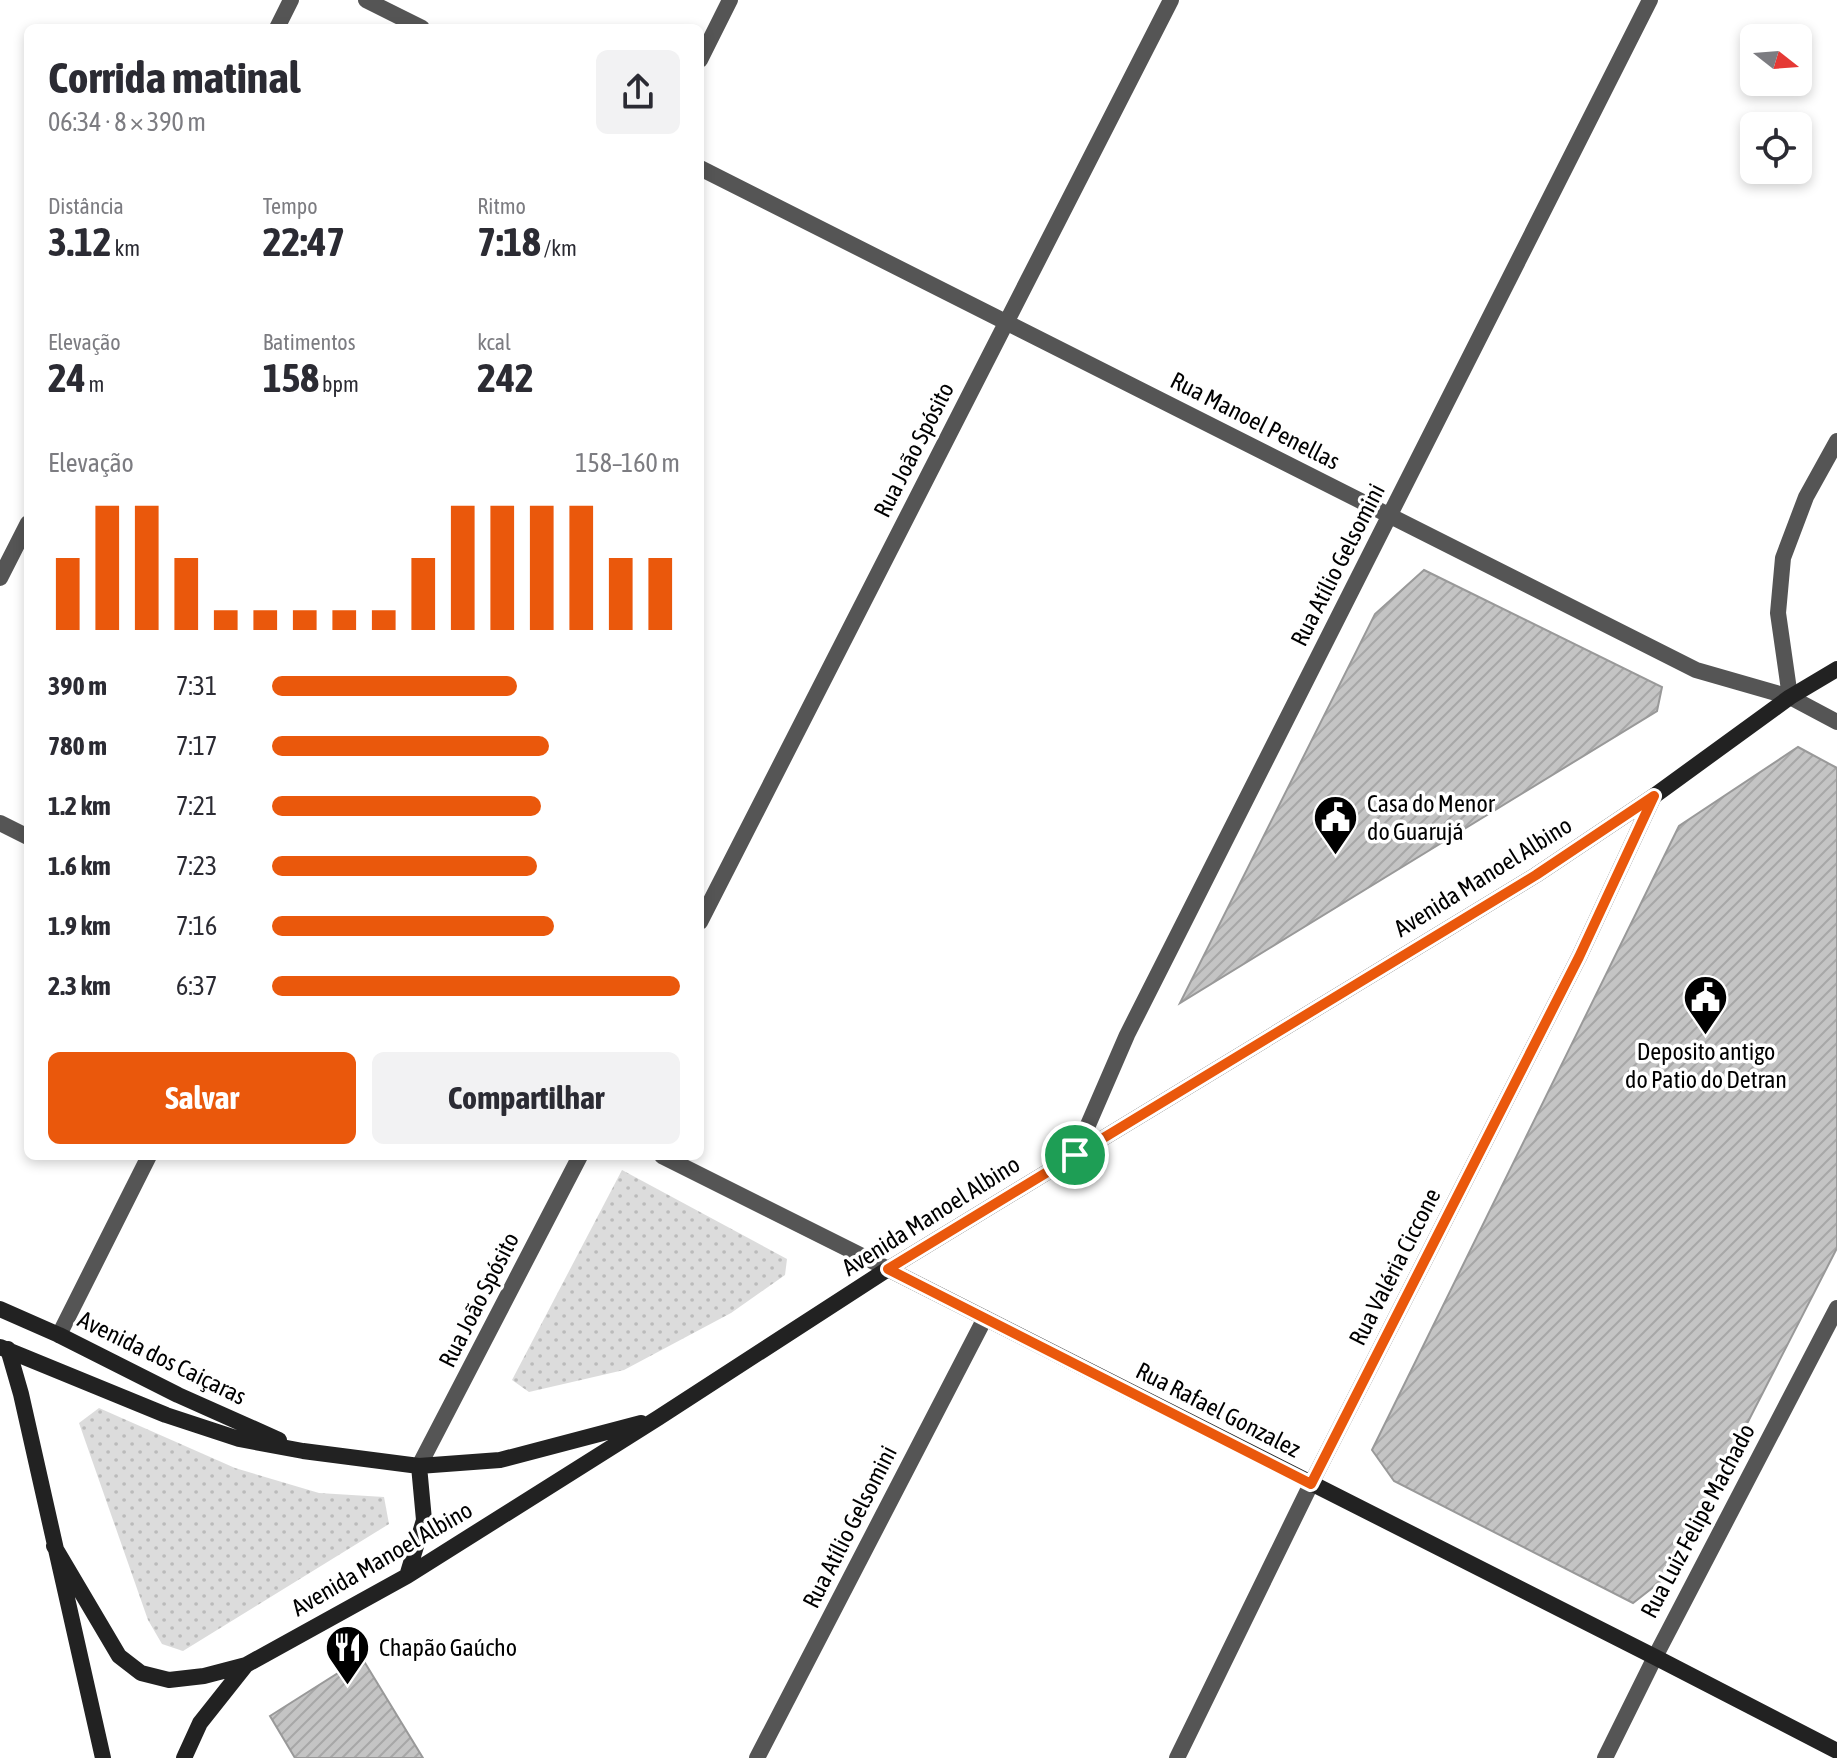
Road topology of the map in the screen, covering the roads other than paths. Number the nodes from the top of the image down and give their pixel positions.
1 (291, 0) edge
2 (366, 0) edge
3 (730, 0) edge
4 (1171, 0) edge
5 (1650, 0) edge
6 (279, 24) edge
7 (414, 24) edge
8 (704, 52) edge
9 (704, 170) edge
10 (1006, 322) junction
11 (1837, 441) edge
12 (1390, 516) junction
13 (24, 531) edge
14 (0, 578) edge
15 (1837, 669) edge
16 (1790, 697) junction
17 (1837, 722) edge
18 (1654, 796) junction
19 (0, 823) edge
20 (24, 835) edge
21 (704, 914) edge
22 (1075, 1155) junction
23 (147, 1160) edge
24 (578, 1160) edge
25 (670, 1160) edge
26 (888, 1269) junction
27 (1837, 1308) edge
28 (0, 1309) edge
29 (985, 1318) junction
30 (59, 1335) junction
31 (4, 1348) edge
32 (658, 1418) junction
33 (303, 1451) junction
34 (419, 1466) junction
35 (1311, 1484) junction
36 (54, 1546) junction
37 (407, 1576) junction
38 (1655, 1657) junction
39 (246, 1665) junction
40 (1837, 1751) edge
41 (103, 1758) edge
42 (184, 1758) edge
43 (757, 1758) edge
44 (1177, 1758) edge
45 (1605, 1758) edge

1 - 6 street
2 - 7 street
3 - 8 street
4 - 10 street, Rua João Spósito
5 - 12 street, Rua Atílio Gelsomini
9 - 10 street, Rua Manoel Penellas
10 - 12 street, Rua Manoel Penellas
10 - 21 street, Rua João Spósito
11 - 16 street
12 - 16 street, Rua Manoel Penellas
12 - 22 street, Rua Atílio Gelsomini
13 - 14 street
15 - 16 street, Avenida Manoel Albino
16 - 17 street, Rua Manoel Penellas
16 - 18 street, Avenida Manoel Albino
18 - 22 street, Avenida Manoel Albino
18 - 35 street, Rua Valéria Ciccone
19 - 20 street
22 - 26 street, Avenida Manoel Albino
23 - 30 street
24 - 34 street, Rua João Spósito
25 - 26 street, Rua Rafael Gonzalez
26 - 29 street, Rua Rafael Gonzalez
26 - 32 street, Avenida Manoel Albino
27 - 38 street, Rua Luiz Felipe Machado
28 - 30 street, Avenida dos Caiçaras
29 - 35 street, Rua Rafael Gonzalez
29 - 43 street, Rua Atílio Gelsomini
30 - 33 street, Avenida dos Caiçaras
31 - 33 street, Avenida dos Caiçaras
31 - 36 street
32 - 34 street, Avenida dos Caiçaras
32 - 37 street, Avenida Manoel Albino
33 - 34 street, Avenida dos Caiçaras
34 - 37 street
35 - 38 street, Rua Rafael Gonzalez
35 - 44 street, Rua Valéria Ciccone
36 - 39 street
36 - 41 street
37 - 39 street, Avenida Manoel Albino
38 - 40 street, Rua Rafael Gonzalez
38 - 45 street, Rua Luiz Felipe Machado
39 - 42 street

